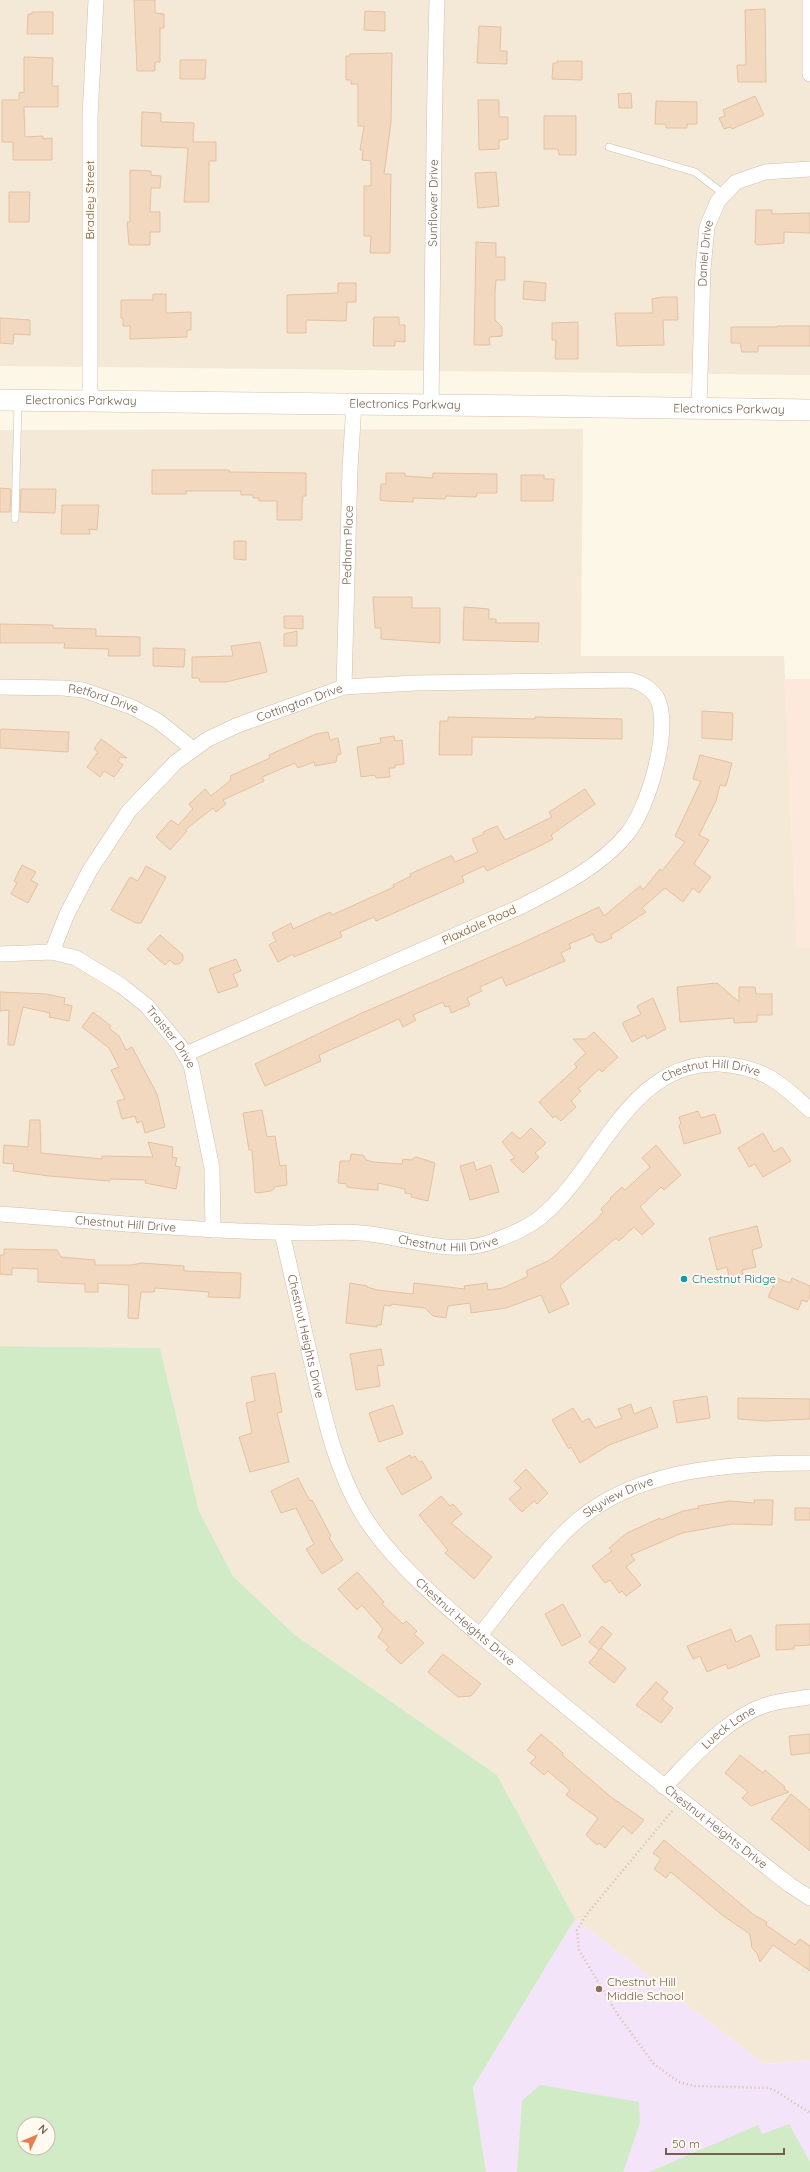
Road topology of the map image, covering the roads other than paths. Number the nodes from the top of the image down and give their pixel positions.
1 (96, 0) edge
2 (437, 0) edge
3 (810, 0) edge
4 (810, 74) edge
5 (608, 147) dead end
6 (810, 168) edge
7 (725, 195) junction
8 (9, 400) edge
9 (90, 400) junction
10 (354, 404) junction
11 (430, 406) junction
12 (699, 409) junction
13 (810, 410) edge
14 (15, 519) dead end
15 (0, 687) edge
16 (344, 687) junction
17 (656, 697) joint
18 (193, 749) junction
19 (52, 952) junction
20 (0, 954) edge
21 (186, 1054) junction
22 (810, 1110) edge
23 (0, 1214) edge
24 (213, 1230) junction
25 (282, 1233) junction
26 (810, 1463) edge
27 (480, 1635) junction
28 (810, 1697) edge
29 (664, 1787) junction
30 (810, 1898) edge

1 - 9 street, Bradley Street
2 - 11 street, Sunflower Drive
3 - 4 street
5 - 7 lane
6 - 7 street, Daniel Drive
7 - 12 street, Daniel Drive
8 - 9 main road, Electronics Parkway
8 - 14 lane
9 - 10 main road, Electronics Parkway
10 - 11 main road, Electronics Parkway
10 - 16 street, Pedham Place
11 - 12 main road, Electronics Parkway
12 - 13 main road, Electronics Parkway
15 - 18 street, Retford Drive
16 - 17 street, Cottington Drive
16 - 18 street, Cottington Drive
17 - 21 street, Plaxdale Road
18 - 19 street, Cottington Drive
19 - 20 street, Traister Drive
19 - 21 street, Traister Drive
21 - 24 street, Traister Drive
22 - 25 street, Chestnut Hill Drive
23 - 24 street, Chestnut Hill Drive
24 - 25 street, Chestnut Hill Drive
25 - 27 street, Chestnut Heights Drive
26 - 27 street, Skyview Drive
27 - 29 street, Chestnut Heights Drive
28 - 29 street, Lueck Lane
29 - 30 street, Chestnut Heights Drive

